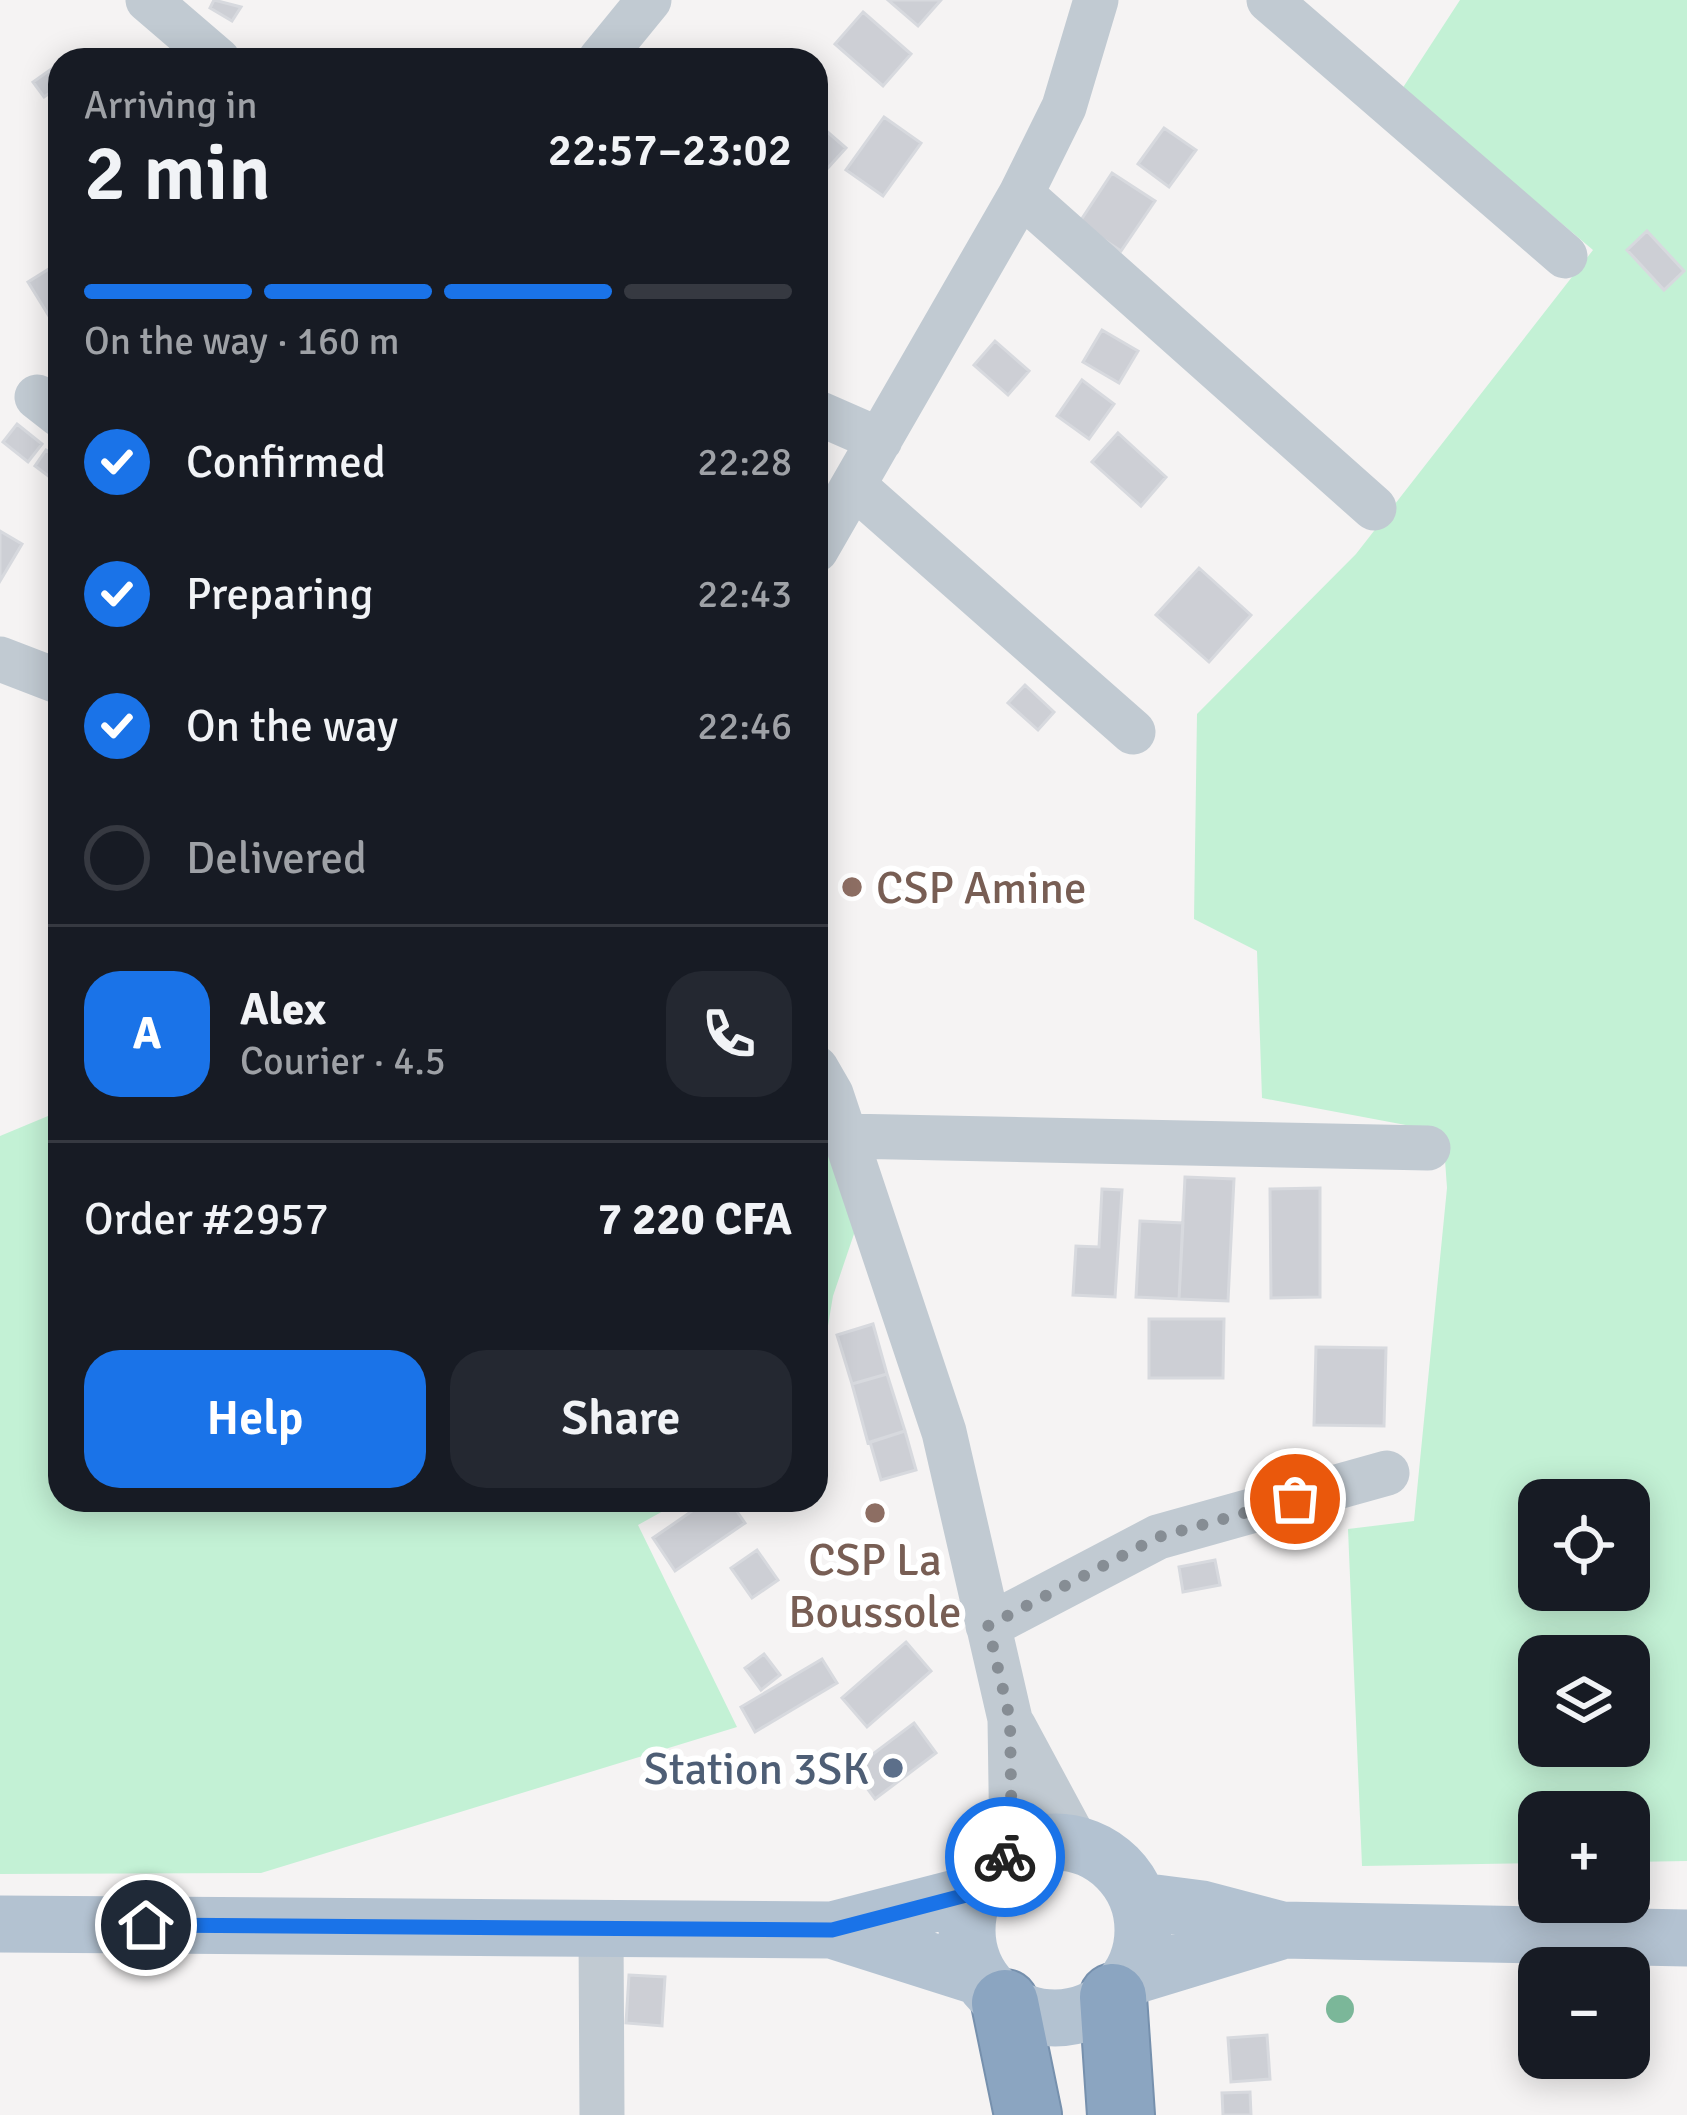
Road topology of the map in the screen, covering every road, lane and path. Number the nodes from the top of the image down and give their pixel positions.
1 (148, 0) edge
2 (649, 0) edge
3 (1096, 0) edge
4 (1269, 0) edge
5 (204, 48) edge
6 (610, 48) edge
7 (1021, 194) junction
8 (1565, 256) dead end
9 (828, 417) edge
10 (880, 440) junction
11 (855, 487) junction
12 (1374, 508) dead end
13 (828, 531) edge
14 (0, 659) edge
15 (48, 677) edge
16 (1133, 732) dead end
17 (828, 1096) edge
18 (845, 1136) junction
19 (1428, 1148) dead end
20 (1387, 1473) dead end
21 (988, 1626) junction
22 (1010, 1719) junction
23 (1077, 1844) junction
24 (993, 1873) junction
25 (1140, 1901) junction
26 (0, 1924) edge
27 (832, 1930) junction
28 (1282, 1930) junction
29 (601, 1931) junction
30 (1687, 1939) edge
31 (1121, 1987) junction
32 (992, 1990) junction
33 (602, 2115) edge
34 (1028, 2115) edge
35 (1121, 2115) edge

1 - 5 street
2 - 6 street
3 - 7 street
4 - 8 street
7 - 10 street
7 - 12 street
9 - 10 street
10 - 11 street
11 - 13 street
11 - 16 street
14 - 15 street
17 - 18 street
18 - 19 street
18 - 21 street
20 - 21 street
21 - 22 street
22 - 23 street
22 - 24 street
23 - 24 main road
23 - 25 main road
24 - 27 main road
24 - 32 main road
25 - 28 main road
25 - 31 main road
26 - 29 main road
27 - 29 main road
27 - 32 main road
28 - 30 main road
28 - 31 main road
29 - 33 street
31 - 32 main road
31 - 35 highway
32 - 34 highway

